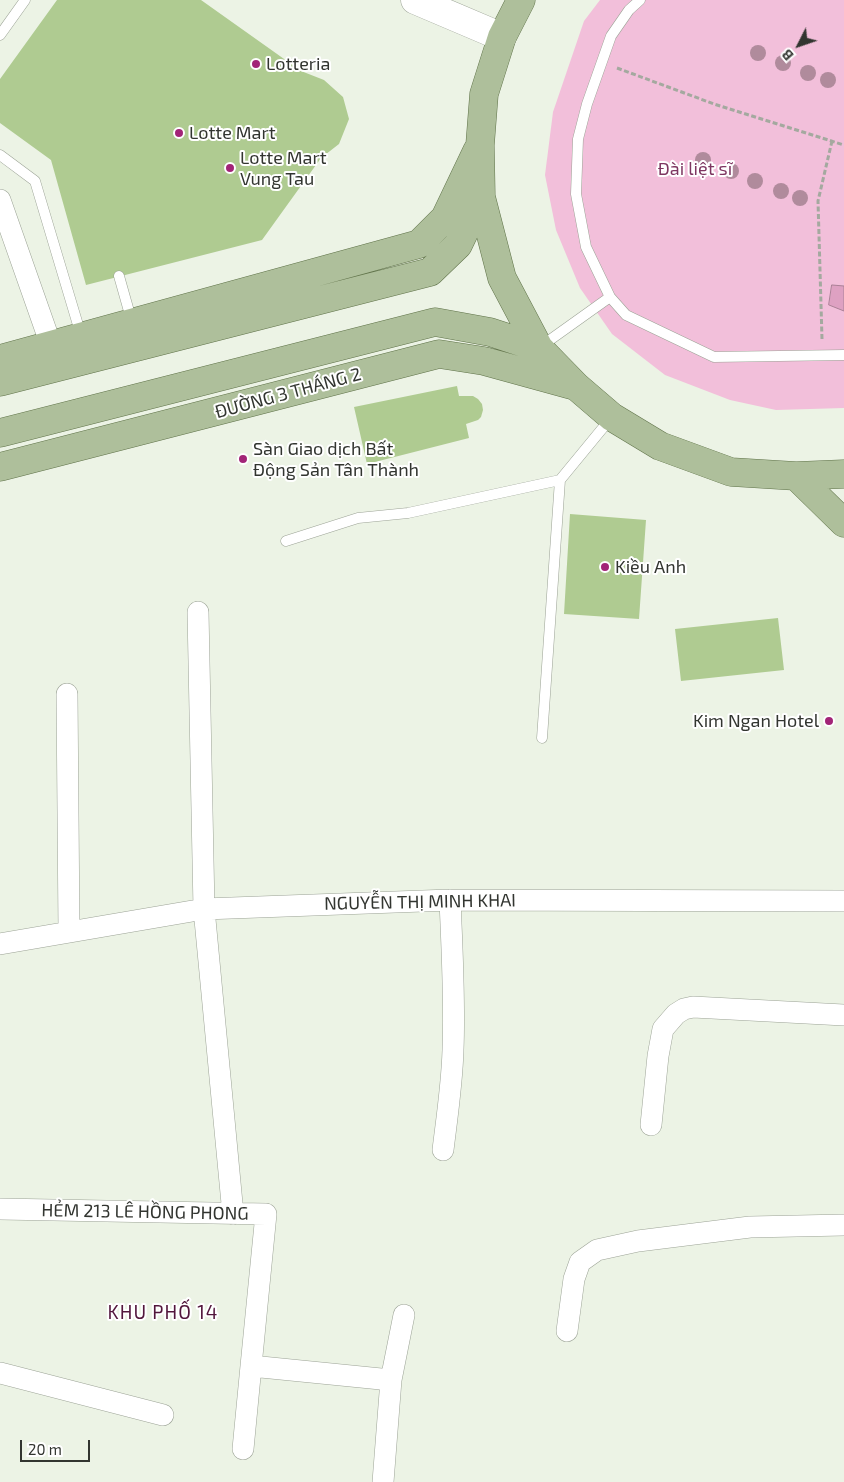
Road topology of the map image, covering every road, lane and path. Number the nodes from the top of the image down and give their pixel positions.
1 (25, 0) edge
2 (415, 0) edge
3 (521, 0) edge
4 (640, 0) edge
5 (0, 35) edge
6 (502, 37) junction
7 (612, 66) dead end
8 (832, 141) junction
9 (480, 145) junction
10 (844, 145) edge
11 (0, 155) edge
12 (481, 197) junction
13 (0, 200) edge
14 (120, 276) dead end
15 (610, 298) junction
16 (133, 323) junction
17 (51, 345) junction
18 (85, 348) junction
19 (538, 348) junction
20 (844, 355) edge
21 (823, 356) junction
22 (0, 359) edge
23 (0, 382) edge
24 (577, 387) junction
25 (612, 417) junction
26 (0, 433) edge
27 (0, 467) edge
28 (844, 474) edge
29 (796, 476) junction
30 (560, 480) junction
31 (844, 524) edge
32 (286, 541) dead end
33 (198, 612) dead end
34 (67, 694) dead end
35 (542, 738) dead end
36 (450, 900) junction
37 (844, 901) edge
38 (204, 909) junction
39 (69, 932) junction
40 (0, 944) edge
41 (844, 1015) edge
42 (651, 1125) dead end
43 (443, 1150) dead end
44 (0, 1209) edge
45 (233, 1214) junction
46 (844, 1225) edge
47 (404, 1315) dead end
48 (567, 1331) dead end
49 (251, 1366) junction
50 (0, 1373) edge
51 (391, 1380) junction
52 (163, 1415) dead end
53 (243, 1449) dead end
54 (383, 1482) edge

1 - 5 lane
2 - 6 street
3 - 6 main road
4 - 15 lane
6 - 9 main road
7 - 8 path
8 - 10 path
8 - 21 path
9 - 12 main road
9 - 16 main road
11 - 18 lane
12 - 18 main road
12 - 19 main road
13 - 17 street
14 - 16 lane
15 - 19 lane
15 - 21 lane
16 - 18 main road
17 - 18 main road
17 - 22 main road
18 - 23 main road
19 - 24 main road
19 - 26 main road, ĐƯỜNG 3 THÁNG 2
20 - 21 lane
24 - 25 main road
24 - 27 main road, ĐƯỜNG 3 THÁNG 2
25 - 29 main road
25 - 30 lane
28 - 29 main road
29 - 31 main road
30 - 32 lane
30 - 35 lane
33 - 38 street
34 - 39 street
36 - 37 street, NGUYỄN THỊ MINH KHAI
36 - 38 street, NGUYỄN THỊ MINH KHAI
36 - 43 street
38 - 39 street, NGUYỄN THỊ MINH KHAI
38 - 45 street
39 - 40 street, NGUYỄN THỊ MINH KHAI
41 - 42 street
44 - 45 street, HẺM 213 LÊ HỒNG PHONG
45 - 49 street, HẺM 213 LÊ HỒNG PHONG
46 - 48 street
47 - 51 street
49 - 51 street
49 - 53 street
50 - 52 street
51 - 54 street

